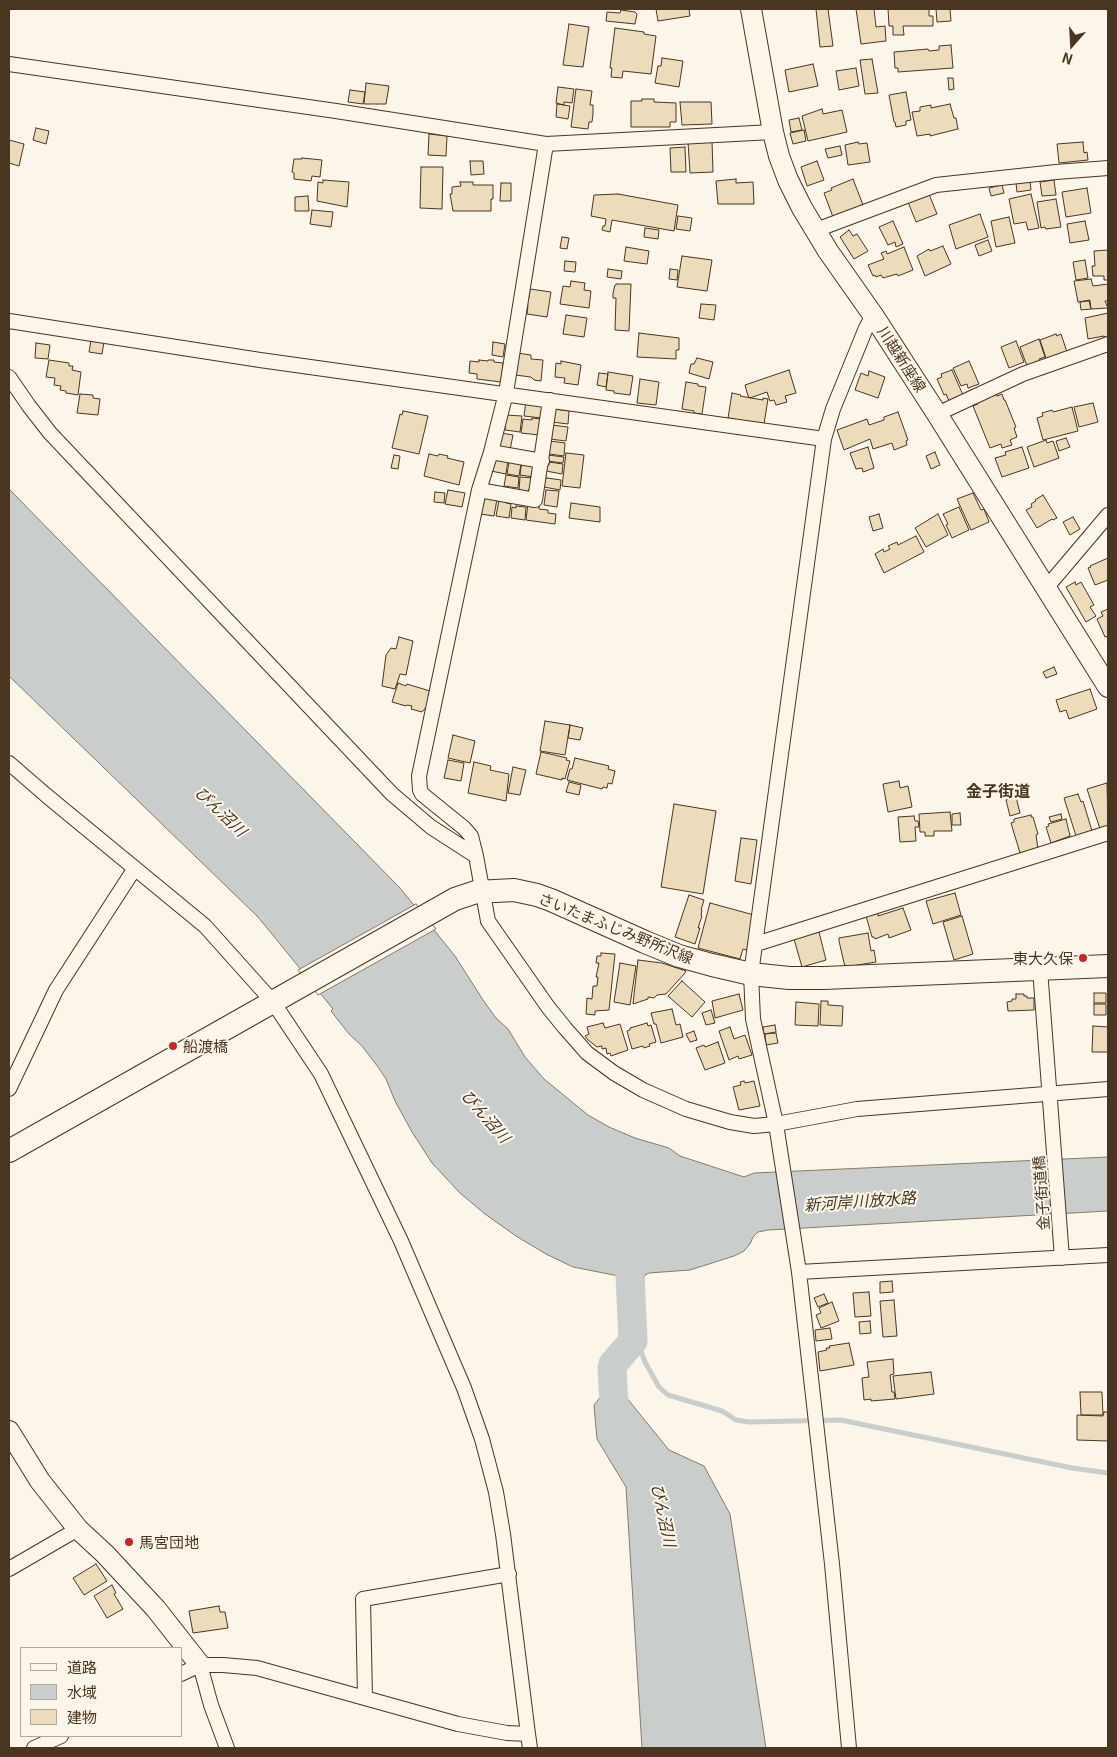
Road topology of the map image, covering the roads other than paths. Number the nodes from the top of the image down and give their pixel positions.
1 (752, 9) edge
2 (9, 64) edge
3 (772, 132) junction
4 (546, 144) junction
5 (1108, 168) edge
6 (816, 230) junction
7 (873, 315) junction
8 (9, 321) edge
9 (1108, 344) edge
10 (9, 377) edge
11 (506, 393) junction
12 (550, 400) junction
13 (937, 414) junction
14 (824, 439) junction
15 (491, 452) junction
16 (542, 461) junction
17 (479, 490) junction
18 (1108, 515) edge
19 (1047, 587) junction
20 (1108, 687) edge
21 (9, 763) edge
22 (1108, 833) edge
23 (476, 856) junction
24 (135, 868) junction
25 (483, 891) junction
26 (756, 944) junction
27 (1108, 966) edge
28 (1040, 970) junction
29 (751, 974) junction
30 (276, 1001) junction
31 (9, 1089) edge
32 (1108, 1089) edge
33 (1048, 1094) junction
34 (776, 1124) junction
35 (9, 1149) edge
36 (1108, 1255) edge
37 (1062, 1258) junction
38 (798, 1267) junction
39 (9, 1431) edge
40 (78, 1528) junction
41 (9, 1570) edge
42 (509, 1574) junction
43 (200, 1666) junction
44 (182, 1674) edge
45 (365, 1698) junction
46 (528, 1734) junction
47 (59, 1737) edge
48 (34, 1748) edge
49 (227, 1748) edge
50 (530, 1748) edge
51 (849, 1748) edge

1 - 3 main road, 川越新座線
2 - 4 street
3 - 4 street
3 - 6 main road, 川越新座線
4 - 11 street
5 - 6 street
6 - 7 main road, 川越新座線
7 - 13 main road, 川越新座線
7 - 14 street
8 - 11 street
9 - 13 street
10 - 23 street
11 - 12 street
11 - 15 street
12 - 14 street
12 - 16 street
13 - 19 main road, 川越新座線
14 - 26 street
15 - 16 street
15 - 17 street
16 - 17 street
17 - 23 street
18 - 19 street
19 - 20 main road, 川越新座線
21 - 24 street
22 - 26 street
23 - 25 street
24 - 30 street
24 - 31 street
25 - 29 main road, さいたまふじみ野所沢線
25 - 30 main road, さいたまふじみ野所沢線
25 - 34 street
26 - 29 street
27 - 28 main road, さいたまふじみ野所沢線
28 - 29 main road, さいたまふじみ野所沢線
28 - 33 street, 金子街道橋
29 - 34 street
30 - 35 main road, さいたまふじみ野所沢線
30 - 42 street
32 - 33 street
33 - 34 street
33 - 37 street, 金子街道橋
34 - 38 street
36 - 37 street
37 - 38 street
38 - 51 street
39 - 40 main road
40 - 41 street
40 - 43 main road
42 - 45 street
42 - 46 street
43 - 44 street
43 - 45 street
43 - 49 street
45 - 46 street
46 - 50 street
47 - 48 street

